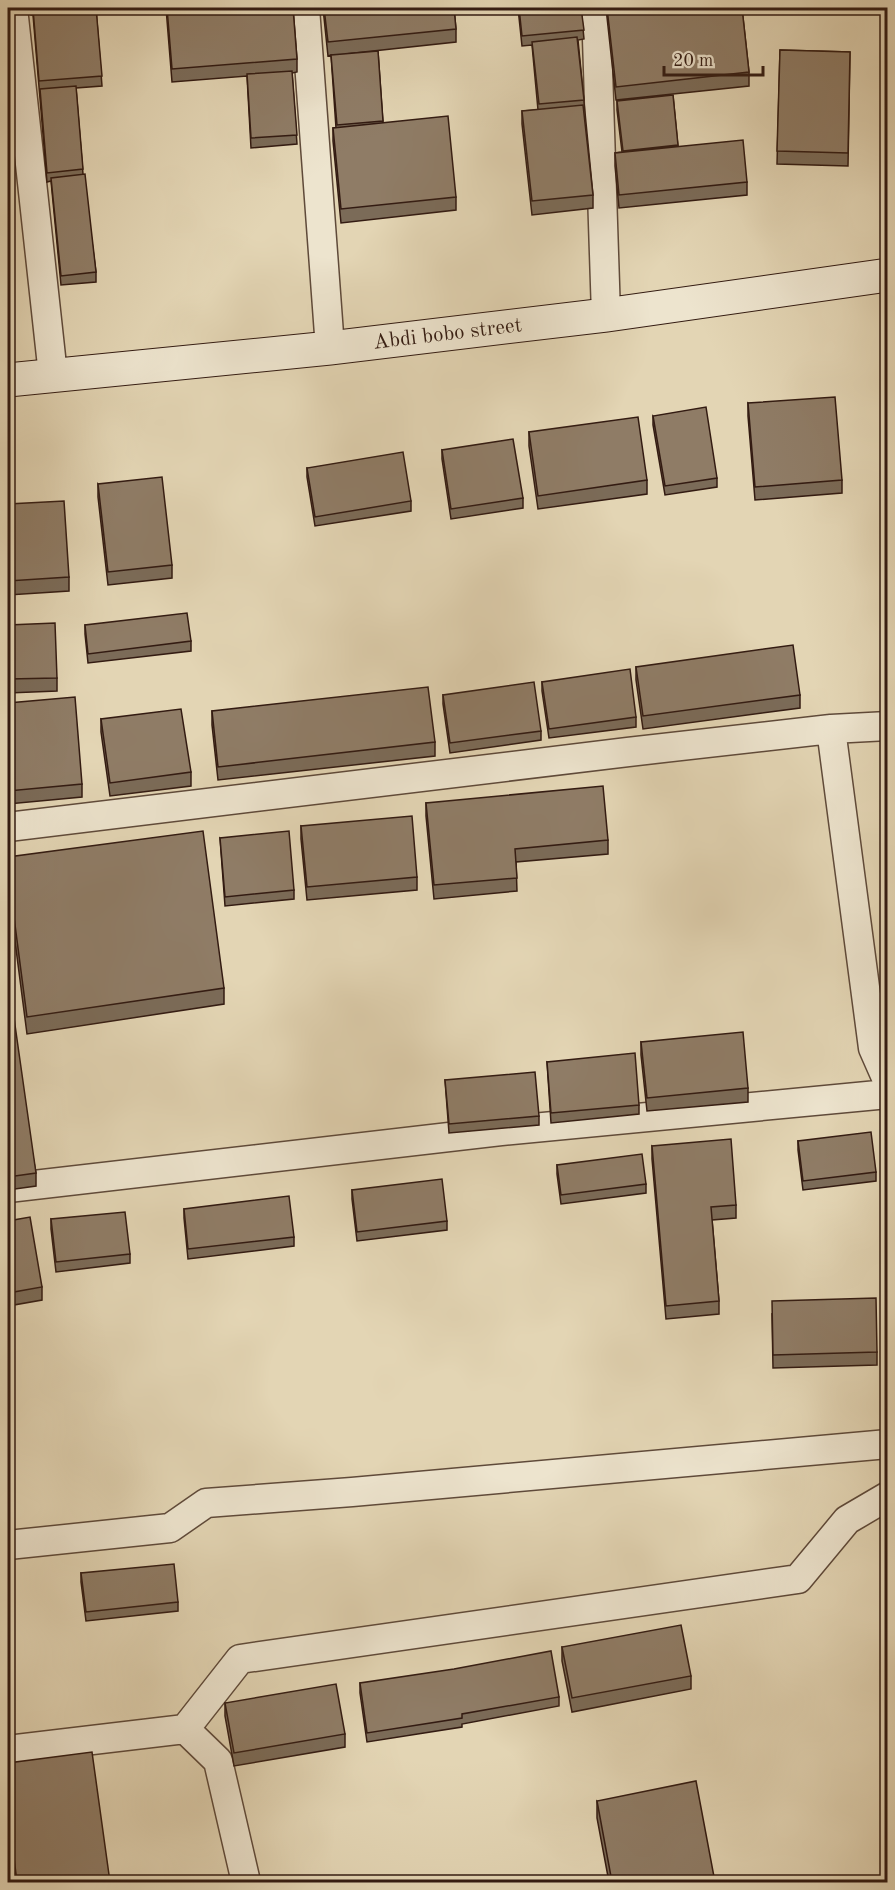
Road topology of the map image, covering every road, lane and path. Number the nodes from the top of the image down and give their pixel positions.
1 (12, 8) edge
2 (305, 8) edge
3 (596, 8) edge
4 (888, 275) edge
5 (606, 315) junction
6 (330, 348) junction
7 (53, 375) junction
8 (8, 380) edge
9 (888, 726) edge
10 (831, 729) junction
11 (8, 827) edge
12 (888, 1082) edge
13 (888, 1094) edge
14 (8, 1188) edge
15 (888, 1444) edge
16 (888, 1496) edge
17 (8, 1545) edge
18 (185, 1729) junction
19 (8, 1750) edge
20 (246, 1882) edge

1 - 7 street
2 - 6 street
3 - 5 street
4 - 5 main road, Abdi bobo street
5 - 6 main road, Abdi bobo street
6 - 7 main road, Abdi bobo street
7 - 8 main road, Abdi bobo street
9 - 10 street
10 - 11 street
10 - 12 street
13 - 14 street
15 - 17 street
16 - 18 street
18 - 19 street
18 - 20 street

